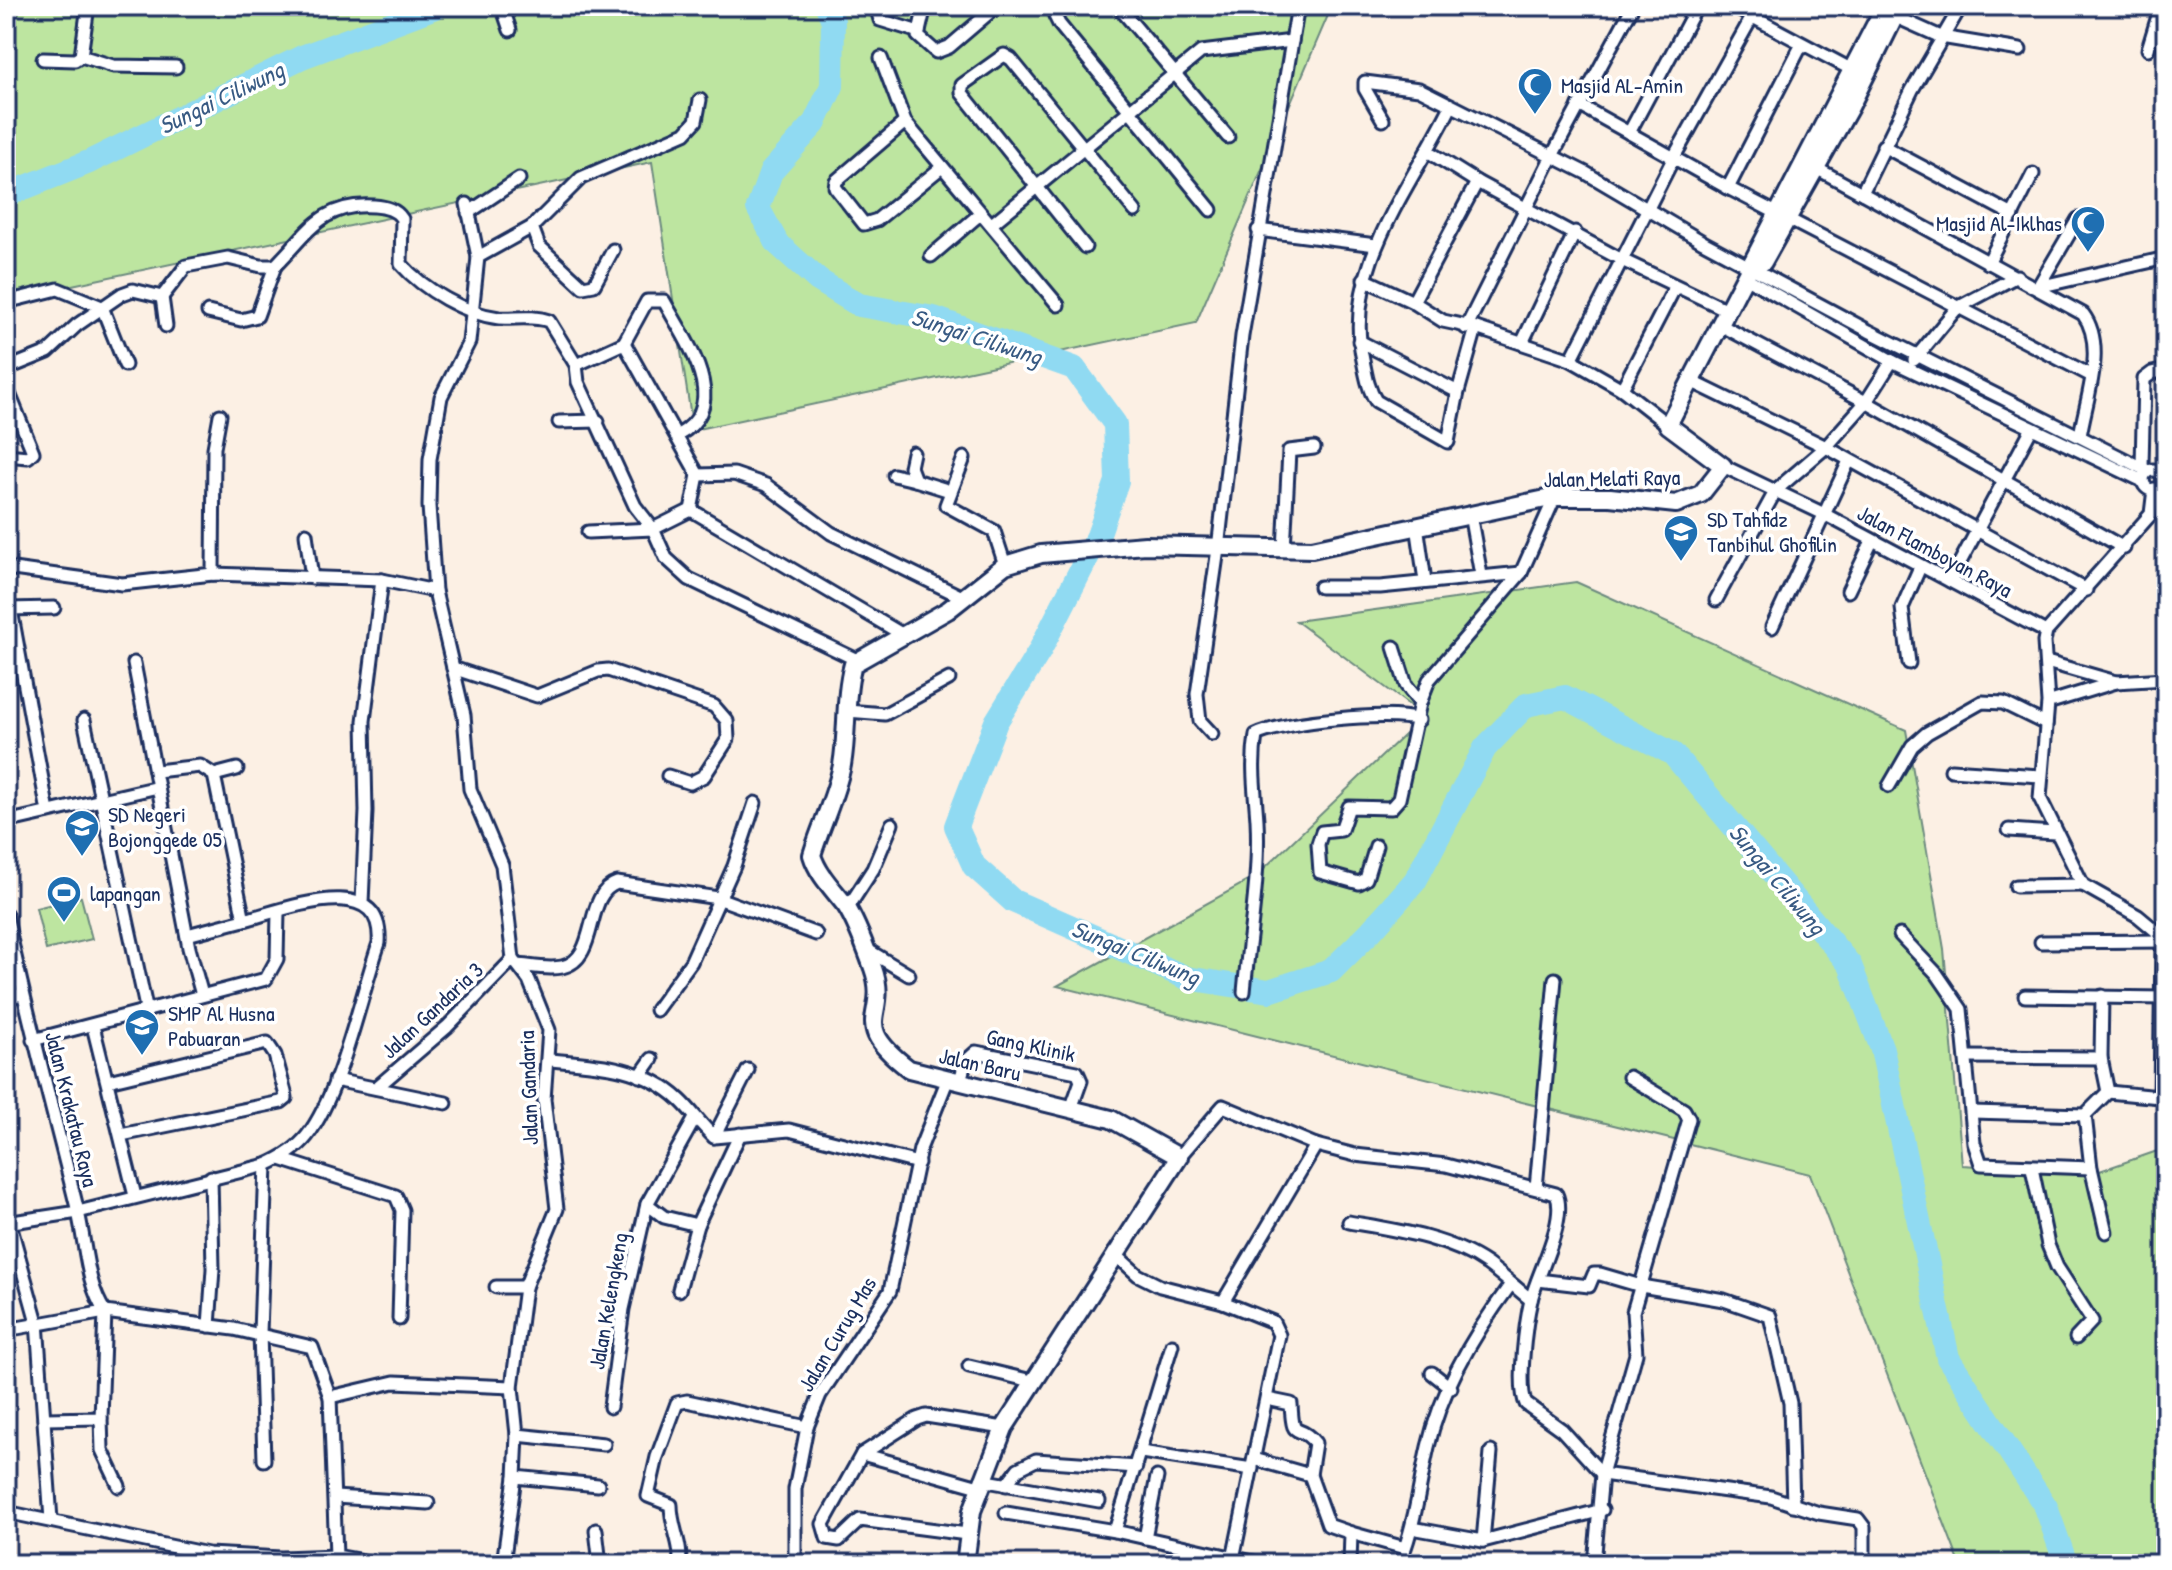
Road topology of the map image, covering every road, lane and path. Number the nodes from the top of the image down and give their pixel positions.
1 (88, 6) edge
2 (502, 6) edge
3 (876, 6) edge
4 (925, 6) edge
5 (1060, 6) edge
6 (1118, 6) edge
7 (1298, 6) edge
8 (1633, 6) edge
9 (1697, 6) edge
10 (1732, 6) edge
11 (1961, 6) edge
12 (2161, 6) edge
13 (992, 8) edge
14 (1889, 8) edge
15 (1752, 17) junction
16 (510, 30) dead end
17 (919, 32) junction
18 (1941, 37) junction
19 (1292, 41) junction
20 (1802, 44) junction
21 (2148, 49) dead end
22 (2020, 50) dead end
23 (81, 56) junction
24 (881, 58) dead end
25 (43, 59) dead end
26 (176, 67) dead end
27 (1173, 73) junction
28 (1859, 74) junction
29 (700, 100) dead end
30 (1579, 105) junction
31 (1451, 106) junction
32 (1129, 110) junction
33 (1383, 120) dead end
34 (905, 122) junction
35 (1629, 133) junction
36 (1228, 137) dead end
37 (1883, 146) junction
38 (1083, 148) junction
39 (1429, 152) junction
40 (1552, 156) junction
41 (1674, 157) junction
42 (942, 167) junction
43 (1816, 168) junction
44 (2033, 174) dead end
45 (519, 179) dead end
46 (1477, 182) junction
47 (1037, 186) junction
48 (1728, 188) junction
49 (1862, 193) junction
50 (1528, 206) junction
51 (1211, 210) dead end
52 (1135, 211) dead end
53 (1649, 211) junction
54 (980, 214) junction
55 (2013, 215) junction
56 (1783, 216) junction
57 (2078, 219) dead end
58 (993, 223) junction
59 (532, 227) junction
60 (1258, 230) junction
61 (1575, 232) junction
62 (1376, 245) junction
63 (1085, 247) dead end
64 (613, 250) dead end
65 (931, 256) dead end
66 (478, 257) junction
67 (2166, 258) edge
68 (1624, 261) junction
69 (1988, 263) junction
70 (275, 266) junction
71 (1751, 273) junction
72 (2017, 276) junction
73 (1364, 279) junction
74 (1675, 287) junction
75 (2038, 287) junction
76 (162, 297) junction
77 (6, 302) edge
78 (1413, 302) junction
79 (1058, 305) dead end
80 (102, 307) junction
81 (1957, 308) junction
82 (1727, 310) junction
83 (473, 311) junction
84 (208, 312) dead end
85 (166, 326) dead end
86 (1471, 328) junction
87 (1726, 328) junction
88 (1359, 341) junction
89 (624, 343) junction
90 (1522, 343) junction
91 (1918, 355) junction
92 (1571, 360) junction
93 (1892, 361) junction
94 (125, 365) dead end
95 (576, 365) junction
96 (1909, 368) junction
97 (6, 369) edge
98 (2166, 370) edge
99 (2090, 375) junction
100 (1697, 384) junction
101 (6, 386) edge
102 (1622, 389) junction
103 (1458, 392) junction
104 (1866, 402) junction
105 (220, 415) dead end
106 (598, 421) junction
107 (559, 422) dead end
108 (1672, 427) junction
109 (2032, 428) junction
110 (678, 435) junction
111 (2080, 436) junction
112 (1826, 447) junction
113 (1314, 448) dead end
114 (913, 453) dead end
115 (6, 455) edge
116 (964, 458) dead end
117 (1849, 461) junction
118 (1723, 466) junction
119 (2144, 473) junction
120 (698, 475) junction
121 (894, 475) dead end
122 (915, 480) junction
123 (2002, 482) junction
124 (2161, 485) edge
125 (1776, 490) junction
126 (950, 491) junction
127 (1555, 497) junction
128 (691, 510) junction
129 (2166, 510) edge
130 (1822, 513) junction
131 (1470, 514) junction
132 (1417, 525) junction
133 (653, 529) junction
134 (588, 532) dead end
135 (1976, 532) junction
136 (306, 534) dead end
137 (1872, 541) junction
138 (2124, 548) junction
139 (1218, 549) junction
140 (1284, 550) junction
141 (1005, 565) junction
142 (1920, 567) junction
143 (6, 568) edge
144 (1521, 573) junction
145 (213, 574) junction
146 (1481, 575) junction
147 (312, 578) junction
148 (382, 580) junction
149 (1425, 581) junction
150 (1950, 581) junction
151 (1320, 587) dead end
152 (2086, 590) junction
153 (435, 591) junction
154 (1848, 591) dead end
155 (964, 598) junction
156 (1716, 600) dead end
157 (54, 608) dead end
158 (8, 609) edge
159 (1772, 627) dead end
160 (2044, 631) junction
161 (905, 636) junction
162 (1394, 647) dead end
163 (857, 660) junction
164 (134, 663) dead end
165 (1909, 663) dead end
166 (2050, 663) dead end
167 (453, 668) junction
168 (949, 679) dead end
169 (2166, 679) edge
170 (2116, 682) junction
171 (2054, 701) dead end
172 (1420, 703) junction
173 (847, 711) junction
174 (84, 720) dead end
175 (1419, 720) junction
176 (2046, 724) junction
177 (1212, 734) dead end
178 (237, 769) dead end
179 (1951, 770) dead end
180 (157, 771) junction
181 (214, 775) junction
182 (668, 776) dead end
183 (2040, 776) junction
184 (1889, 786) dead end
185 (158, 787) junction
186 (104, 800) junction
187 (755, 803) dead end
188 (48, 812) junction
189 (6, 822) edge
190 (892, 824) dead end
191 (2009, 830) dead end
192 (2055, 833) junction
193 (1376, 846) dead end
194 (2083, 885) junction
195 (2016, 886) dead end
196 (718, 898) junction
197 (362, 903) junction
198 (851, 904) junction
199 (278, 912) junction
200 (6, 914) edge
201 (244, 920) junction
202 (816, 934) dead end
203 (187, 935) junction
204 (1900, 935) dead end
205 (2041, 942) dead end
206 (2164, 942) edge
207 (862, 947) junction
208 (516, 962) junction
209 (909, 975) dead end
210 (1555, 979) dead end
211 (1244, 992) dead end
212 (22, 994) junction
213 (202, 995) junction
214 (2025, 996) dead end
215 (2102, 996) junction
216 (6, 998) edge
217 (2163, 998) edge
218 (656, 1010) dead end
219 (147, 1012) junction
220 (93, 1026) junction
221 (33, 1040) junction
222 (1967, 1057) junction
223 (2101, 1058) junction
224 (652, 1059) dead end
225 (550, 1060) junction
226 (748, 1070) dead end
227 (640, 1076) junction
228 (1629, 1077) dead end
229 (335, 1080) junction
230 (108, 1081) junction
231 (953, 1082) junction
232 (376, 1088) junction
233 (2108, 1092) junction
234 (2163, 1096) edge
235 (446, 1103) dead end
236 (1071, 1109) junction
237 (1972, 1112) junction
238 (2085, 1115) junction
239 (694, 1120) junction
240 (740, 1134) junction
241 (121, 1135) junction
242 (714, 1137) junction
243 (1316, 1145) junction
244 (1179, 1157) junction
245 (280, 1159) junction
246 (918, 1163) junction
247 (266, 1165) junction
248 (2032, 1168) junction
249 (2091, 1168) junction
250 (211, 1177) junction
251 (1536, 1188) junction
252 (135, 1196) junction
253 (647, 1204) junction
254 (78, 1212) junction
255 (7, 1219) edge
256 (1349, 1222) dead end
257 (697, 1225) junction
258 (2106, 1232) dead end
259 (1114, 1253) junction
260 (1538, 1280) junction
261 (1511, 1284) junction
262 (1641, 1286) junction
263 (496, 1287) dead end
264 (525, 1287) junction
265 (679, 1290) dead end
266 (1531, 1300) junction
267 (1223, 1302) junction
268 (105, 1312) junction
269 (399, 1319) dead end
270 (37, 1322) junction
271 (209, 1326) junction
272 (6, 1330) edge
273 (260, 1333) junction
274 (2076, 1338) dead end
275 (1172, 1345) dead end
276 (969, 1366) dead end
277 (1432, 1373) dead end
278 (1032, 1381) junction
279 (512, 1387) junction
280 (1451, 1388) junction
281 (330, 1397) junction
282 (1267, 1399) junction
283 (610, 1407) dead end
284 (101, 1418) junction
285 (44, 1419) junction
286 (807, 1427) junction
287 (1004, 1428) junction
288 (517, 1435) junction
289 (604, 1444) dead end
290 (1141, 1452) junction
291 (1491, 1452) dead end
292 (862, 1454) junction
293 (264, 1460) dead end
294 (1253, 1464) junction
295 (1136, 1467) junction
296 (1602, 1474) junction
297 (1310, 1475) junction
298 (515, 1477) junction
299 (1157, 1477) dead end
300 (980, 1483) junction
301 (598, 1485) dead end
302 (1006, 1485) junction
303 (119, 1486) dead end
304 (335, 1497) junction
305 (1099, 1501) dead end
306 (428, 1503) dead end
307 (1793, 1505) junction
308 (1602, 1510) junction
309 (6, 1512) edge
310 (1006, 1513) dead end
311 (51, 1520) junction
312 (1412, 1528) junction
313 (596, 1530) dead end
314 (1115, 1531) junction
315 (1351, 1533) junction
316 (967, 1534) junction
317 (1145, 1538) junction
318 (1483, 1541) junction
319 (336, 1556) junction
320 (208, 1559) edge
321 (1233, 1559) junction
322 (374, 1564) edge
323 (503, 1564) edge
324 (600, 1564) edge
325 (679, 1564) edge
326 (795, 1564) edge
327 (965, 1564) edge
328 (1262, 1564) edge
329 (1350, 1564) edge
330 (1594, 1564) edge
331 (1864, 1564) edge

1 - 23 street
2 - 16 street
3 - 17 street
4 - 17 street
5 - 32 street
6 - 27 street
7 - 19 street
8 - 30 street
9 - 35 street
10 - 15 street
11 - 18 street
12 - 21 street
13 - 17 street
14 - 18 street
14 - 28 street
15 - 20 street
15 - 41 street
18 - 22 street
18 - 37 street
19 - 27 street
19 - 60 street
20 - 28 street
20 - 48 street
23 - 25 street
23 - 26 street
24 - 34 street
27 - 32 street
27 - 36 street
28 - 43 street
28 - 56 street
29 - 59 street
30 - 35 street
30 - 40 street
31 - 33 street
31 - 39 street
31 - 40 street
32 - 38 street
32 - 51 street
34 - 42 street
34 - 42 street
35 - 41 street
37 - 49 street
37 - 55 street
38 - 47 street
38 - 47 street
38 - 52 street
39 - 46 street
39 - 62 street
40 - 50 street
40 - 53 street
41 - 48 street
41 - 53 street
42 - 54 street
43 - 49 street
43 - 56 street
44 - 55 street
45 - 66 street, Jalan Gandaria
46 - 50 street
46 - 78 street
47 - 58 street
47 - 63 street
48 - 56 street
49 - 69 street
50 - 61 street
50 - 86 street
53 - 68 street
53 - 71 street
54 - 58 street
54 - 65 street
55 - 69 street
56 - 71 street
56 - 81 street
57 - 75 street
58 - 79 street
59 - 64 street
59 - 66 street
60 - 62 street
60 - 139 street
61 - 68 street
61 - 90 street
62 - 73 street
66 - 83 street, Jalan Gandaria
67 - 75 street
68 - 74 street
68 - 92 street
69 - 72 street
70 - 76 street
70 - 83 street
70 - 84 street
71 - 82 street
71 - 87 street
71 - 91 street
71 - 93 street
72 - 75 street
72 - 81 street
73 - 78 street
73 - 88 street
74 - 82 street
74 - 102 street
75 - 99 street
76 - 80 street
76 - 85 street
77 - 80 street
78 - 86 street
80 - 94 street
80 - 97 street
81 - 91 street
81 - 99 street
82 - 108 street
83 - 95 street
83 - 153 street, Jalan Gandaria
86 - 90 street
86 - 103 street
87 - 100 street
87 - 104 street
88 - 103 street
88 - 103 street
89 - 95 street
89 - 110 street
89 - 110 street
90 - 92 street
91 - 96 street
91 - 111 street
92 - 102 street
93 - 96 street
93 - 104 street
95 - 106 street
96 - 109 street
98 - 119 street
99 - 111 street
100 - 108 street
100 - 112 street
101 - 115 street
102 - 108 street
104 - 112 street
104 - 123 street
105 - 145 street
106 - 107 street
106 - 133 street
108 - 118 street, Jalan Melati Raya
109 - 119 street
109 - 123 street
110 - 120 street
111 - 119 street
112 - 117 street
112 - 125 street
113 - 140 street
114 - 122 street
116 - 126 street
117 - 130 street
117 - 135 street
118 - 125 street, Jalan Flamboyan Raya
118 - 127 street, Jalan Melati Raya
119 - 124 street
119 - 124 street
120 - 128 street
120 - 155 street
121 - 122 street
122 - 126 street
123 - 135 street
123 - 138 street
124 - 129 street
124 - 138 street
125 - 130 street, Jalan Flamboyan Raya
125 - 156 street
126 - 141 street
127 - 131 street, Jalan Melati Raya
127 - 144 street
128 - 133 street
128 - 161 street
130 - 137 street, Jalan Flamboyan Raya
130 - 159 street
131 - 132 street, Jalan Melati Raya
131 - 146 street
132 - 140 street, Jalan Melati Raya
132 - 149 street
133 - 134 street
133 - 163 street
135 - 150 street
135 - 152 street
136 - 147 street
137 - 142 street, Jalan Flamboyan Raya
137 - 154 street
138 - 152 street
139 - 140 street, Jalan Melati Raya
139 - 141 street, Jalan Melati Raya
139 - 177 street
141 - 155 street
142 - 150 street, Jalan Flamboyan Raya
142 - 165 street
143 - 145 street
144 - 146 street
144 - 172 street
145 - 147 street
146 - 149 street
147 - 148 street
148 - 153 street
148 - 197 street
149 - 151 street
150 - 160 street, Jalan Flamboyan Raya
152 - 160 street
153 - 167 street, Jalan Gandaria
155 - 161 street
157 - 158 street
158 - 188 street
160 - 176 street
161 - 163 street
162 - 172 street
163 - 173 street, Jalan Baru
164 - 180 street
166 - 170 street
167 - 182 street
167 - 208 street, Jalan Gandaria
168 - 173 street
169 - 170 street
170 - 171 street
172 - 175 street
173 - 198 street, Jalan Baru
174 - 186 street
175 - 193 street
175 - 211 street
176 - 183 street
176 - 184 street
178 - 181 street
179 - 183 street
180 - 181 street
180 - 185 street
181 - 201 street
183 - 192 street
185 - 186 street
185 - 203 street
186 - 188 street
186 - 219 street
187 - 196 street
188 - 189 street
190 - 198 street
191 - 192 street
192 - 194 street
194 - 195 street
194 - 206 street
196 - 202 street
196 - 208 street
196 - 218 street
197 - 199 street
197 - 229 street
198 - 207 street, Jalan Baru
199 - 201 street
199 - 213 street
200 - 212 street, Jalan Krakatau Raya
201 - 203 street
203 - 213 street
204 - 222 street
205 - 206 street
206 - 217 street
207 - 209 street
207 - 231 street, Jalan Baru
208 - 225 street, Jalan Gandaria
208 - 232 street, Jalan Gandaria 3
210 - 251 street
212 - 216 street
212 - 221 street, Jalan Krakatau Raya
213 - 219 street
214 - 215 street
215 - 217 street
215 - 223 street
217 - 234 street
219 - 220 street
220 - 221 street
220 - 230 street
221 - 254 street, Jalan Krakatau Raya
222 - 223 street
222 - 237 street
223 - 233 street
224 - 227 street
225 - 227 street
225 - 264 street, Jalan Gandaria
226 - 242 street
227 - 239 street
228 - 262 street
229 - 232 street
229 - 245 street
230 - 241 street
230 - 241 street
231 - 236 street, Jalan Baru
231 - 236 street, Gang Klinik
231 - 246 street, Jalan Curug Mas
232 - 235 street
233 - 234 street
233 - 238 street
236 - 244 street, Jalan Baru
237 - 238 street
237 - 248 street
238 - 249 street
239 - 242 street
239 - 253 street, Jalan Kelengkeng
240 - 242 street
240 - 246 street
240 - 257 street
241 - 252 street
243 - 244 street
243 - 251 street
243 - 267 street
244 - 259 street
245 - 247 street
245 - 269 street
246 - 286 street, Jalan Curug Mas
247 - 250 street
247 - 273 street
248 - 249 street
248 - 274 street
249 - 258 street
250 - 252 street
250 - 271 street
251 - 260 street
252 - 254 street
253 - 257 street
253 - 283 street, Jalan Kelengkeng
254 - 255 street
254 - 268 street, Jalan Krakatau Raya
255 - 270 street
256 - 261 street
257 - 265 street
259 - 267 street
259 - 278 street
260 - 262 street
260 - 266 street
261 - 266 street
261 - 280 street
262 - 296 street
262 - 307 street
263 - 264 street
264 - 279 street, Jalan Gandaria
266 - 296 street
267 - 282 street
268 - 270 street
268 - 271 street
268 - 284 street
270 - 272 street
270 - 285 street
271 - 273 street
273 - 281 street
273 - 293 street
275 - 290 street
276 - 278 street
277 - 280 street
278 - 287 street
279 - 281 street
279 - 288 street, Jalan Gandaria
280 - 312 street
281 - 304 street
282 - 294 street
282 - 297 street
284 - 285 street
284 - 303 street
285 - 311 street
286 - 325 street
286 - 326 street, Jalan Curug Mas
287 - 292 street
287 - 300 street
288 - 289 street
288 - 298 street, Jalan Gandaria
290 - 294 street
290 - 295 street
291 - 318 street
292 - 300 street
292 - 316 street
294 - 297 street
294 - 321 street
295 - 302 street
295 - 314 street
296 - 307 street
296 - 308 street
297 - 315 street
298 - 301 street
298 - 323 street, Jalan Gandaria
299 - 317 street
300 - 302 street
300 - 316 street
302 - 305 street
304 - 306 street
304 - 319 street
307 - 331 street
308 - 318 street
308 - 330 street
309 - 311 street
310 - 314 street
311 - 320 street
312 - 315 street
312 - 318 street
313 - 324 street
314 - 317 street
315 - 329 street
316 - 327 street
317 - 321 street
319 - 320 street
319 - 322 street
321 - 328 street

